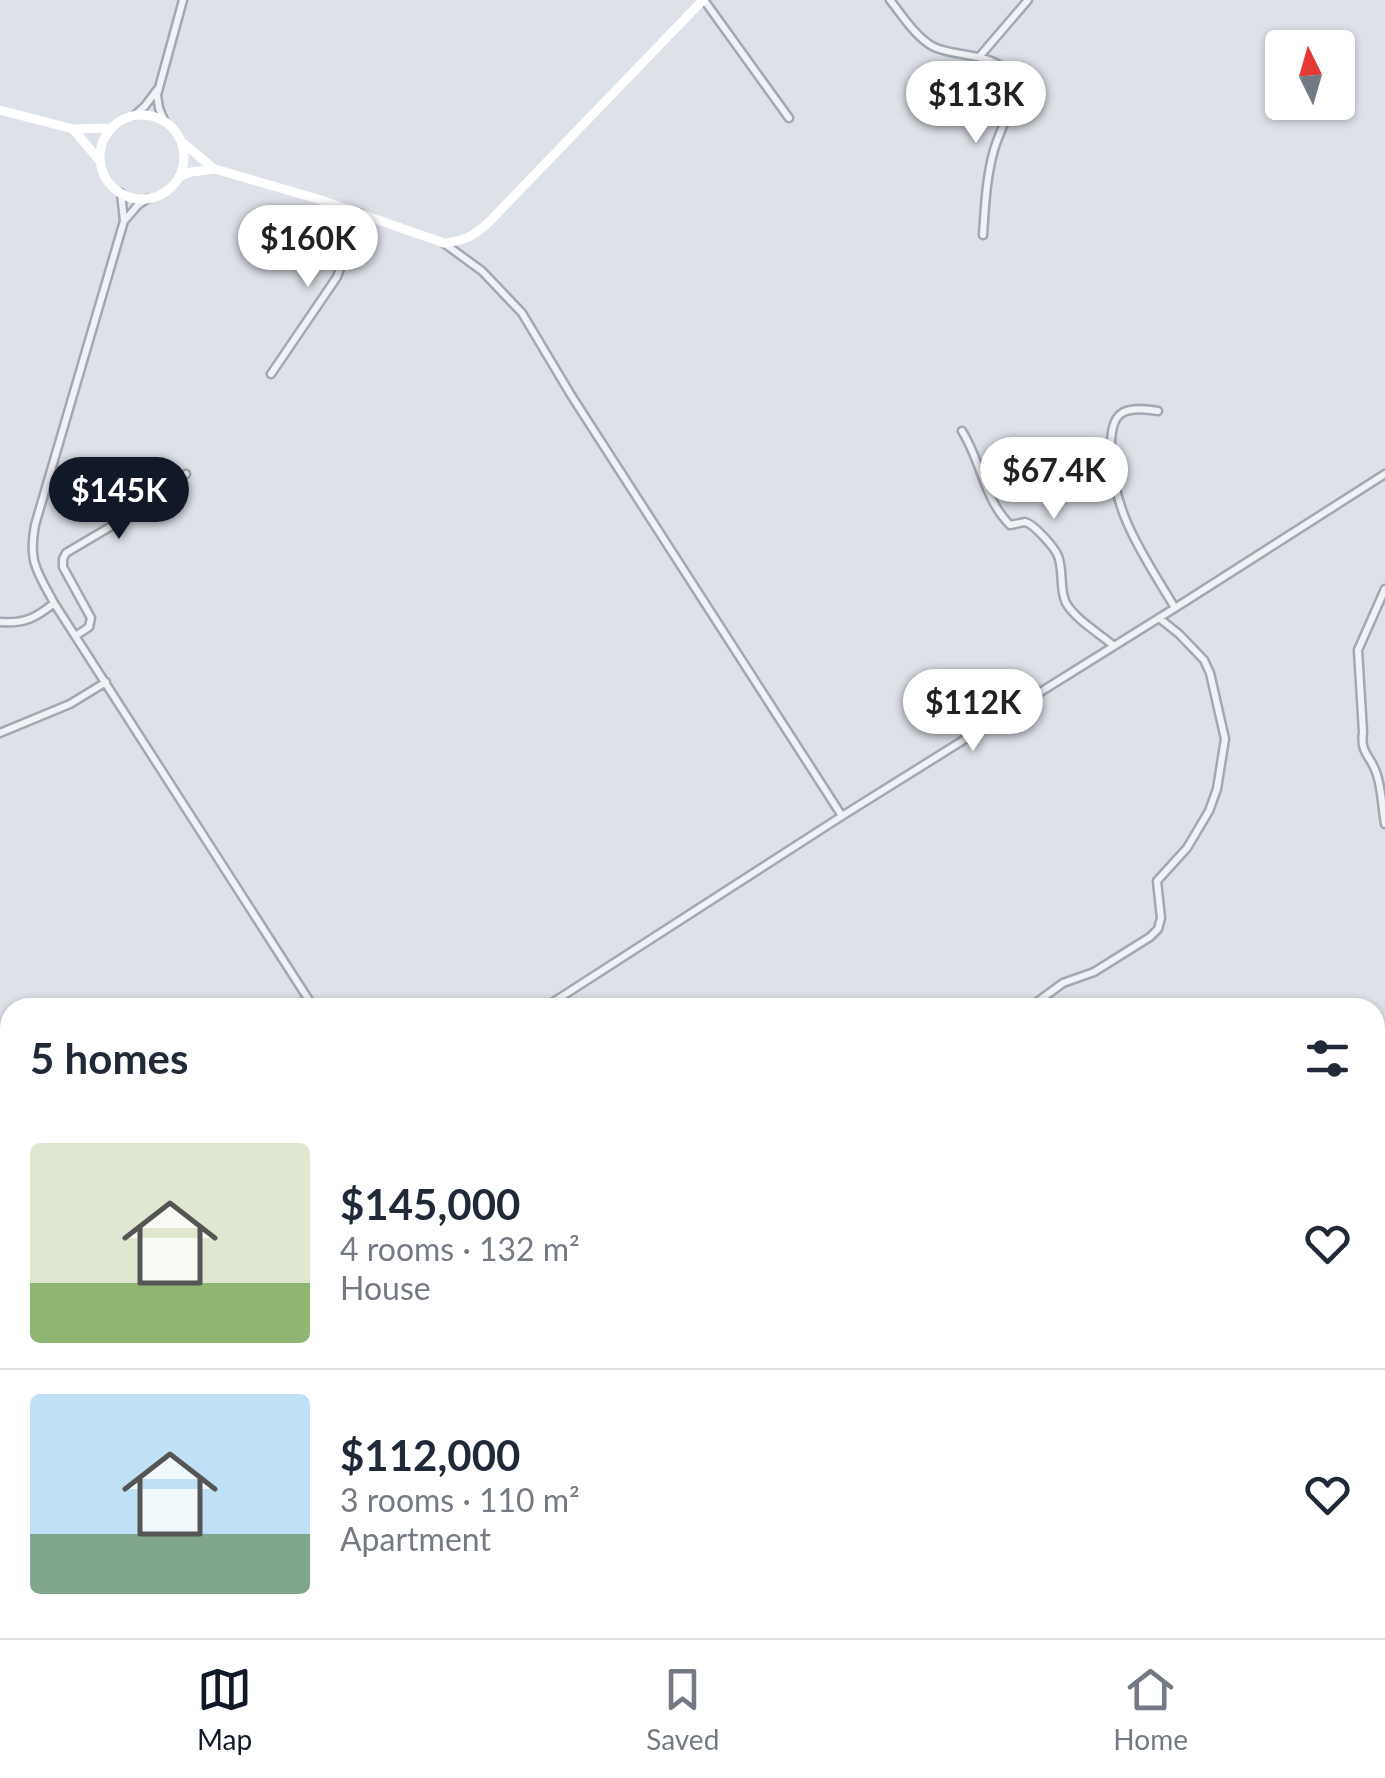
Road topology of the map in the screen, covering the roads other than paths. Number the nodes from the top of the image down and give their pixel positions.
1 (183, 0) edge
2 (703, 0) edge
3 (890, 0) edge
4 (1028, 0) edge
5 (980, 56) junction
6 (160, 82) junction
7 (0, 110) edge
8 (135, 115) junction
9 (789, 118) dead end
10 (164, 120) junction
11 (110, 128) junction
12 (73, 129) junction
13 (181, 141) junction
14 (100, 160) junction
15 (216, 169) junction
16 (179, 177) junction
17 (120, 193) junction
18 (147, 199) junction
19 (360, 214) junction
20 (124, 221) junction
21 (983, 235) dead end
22 (444, 244) junction
23 (271, 374) dead end
24 (1158, 410) dead end
25 (962, 430) dead end
26 (186, 474) dead end
27 (1385, 474) edge
28 (1385, 589) edge
29 (54, 603) junction
30 (1176, 608) junction
31 (1158, 618) junction
32 (0, 622) edge
33 (77, 636) junction
34 (1114, 646) junction
35 (106, 682) junction
36 (0, 733) edge
37 (842, 816) junction
38 (1385, 824) edge
39 (308, 998) edge
40 (560, 998) edge
41 (1041, 998) edge

1 - 6 street
2 - 9 street
2 - 22 street
3 - 5 street
4 - 5 street
5 - 21 street
6 - 8 street
6 - 10 street
7 - 12 street
8 - 10 street
8 - 11 street
10 - 13 street
11 - 12 street
11 - 14 street
12 - 14 street
13 - 15 street
13 - 16 street
14 - 17 street
15 - 16 street
15 - 19 street
16 - 18 street
17 - 18 street
17 - 20 street
18 - 20 street
19 - 22 street
19 - 23 street
20 - 29 street
22 - 37 street
24 - 30 street
25 - 34 street
26 - 33 street
27 - 30 street
28 - 38 street
29 - 32 street
29 - 33 street
30 - 31 street
31 - 34 street
31 - 41 street
33 - 35 street
34 - 37 street
35 - 36 street
35 - 39 street
37 - 40 street

